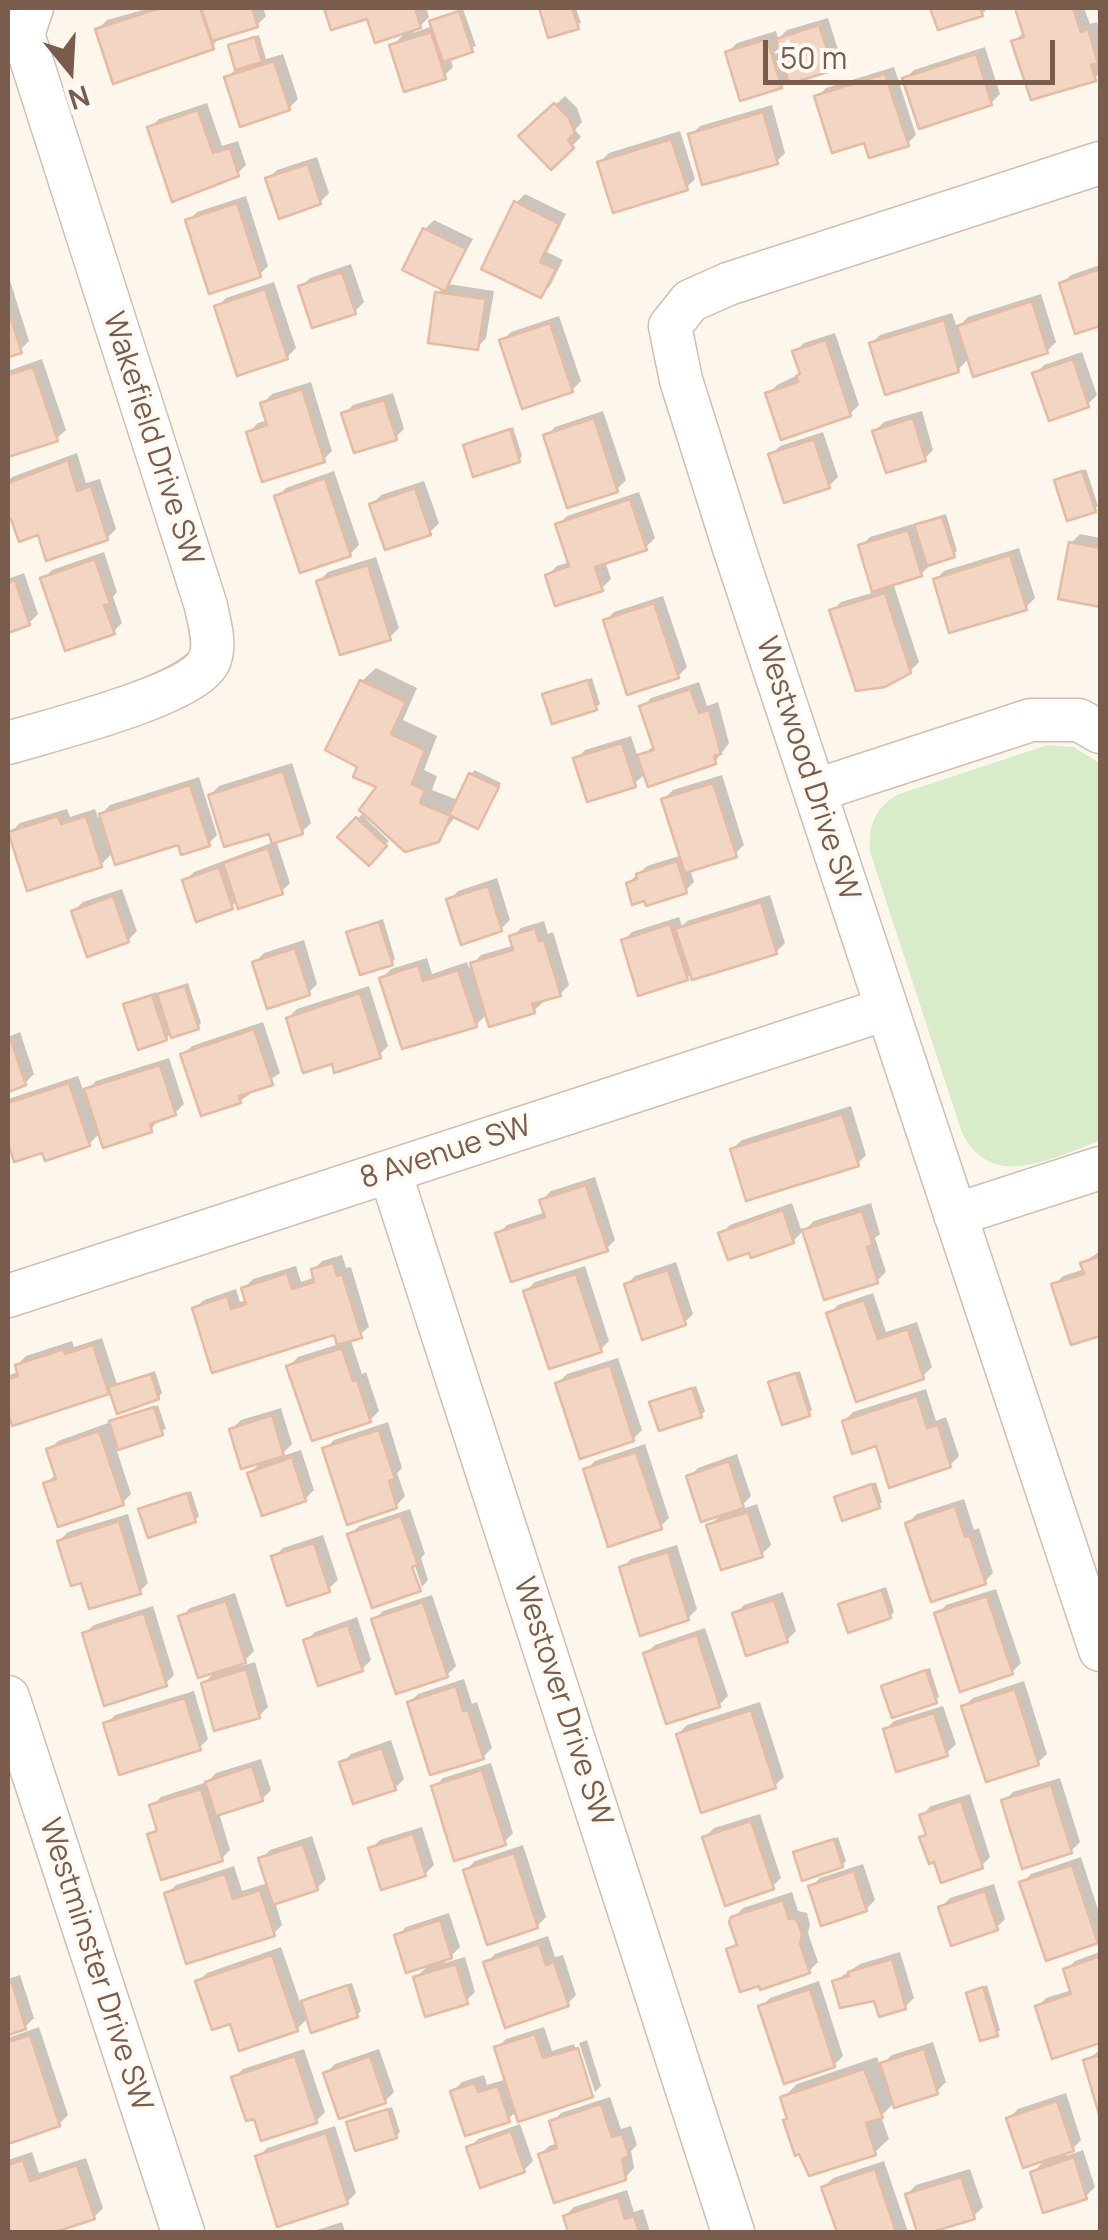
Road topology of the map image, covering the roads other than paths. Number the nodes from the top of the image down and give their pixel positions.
1 (32, 8) edge
2 (1100, 163) edge
3 (1100, 732) edge
4 (8, 744) edge
5 (816, 790) junction
6 (886, 1010) junction
7 (1100, 1168) edge
8 (390, 1172) junction
9 (955, 1215) junction
10 (8, 1296) edge
11 (1100, 1650) edge
12 (8, 1697) edge
13 (183, 2232) edge
14 (734, 2232) edge

1 - 4 street, Wakefield Drive SW
2 - 5 street, Westwood Drive SW
3 - 5 street
5 - 6 street, Westwood Drive SW
6 - 8 street, 8 Avenue SW
6 - 9 street, Westwood Drive SW
7 - 9 street
8 - 10 street, 8 Avenue SW
8 - 14 street, Westover Drive SW
9 - 11 street, Westwood Drive SW
12 - 13 street, Westminster Drive SW

